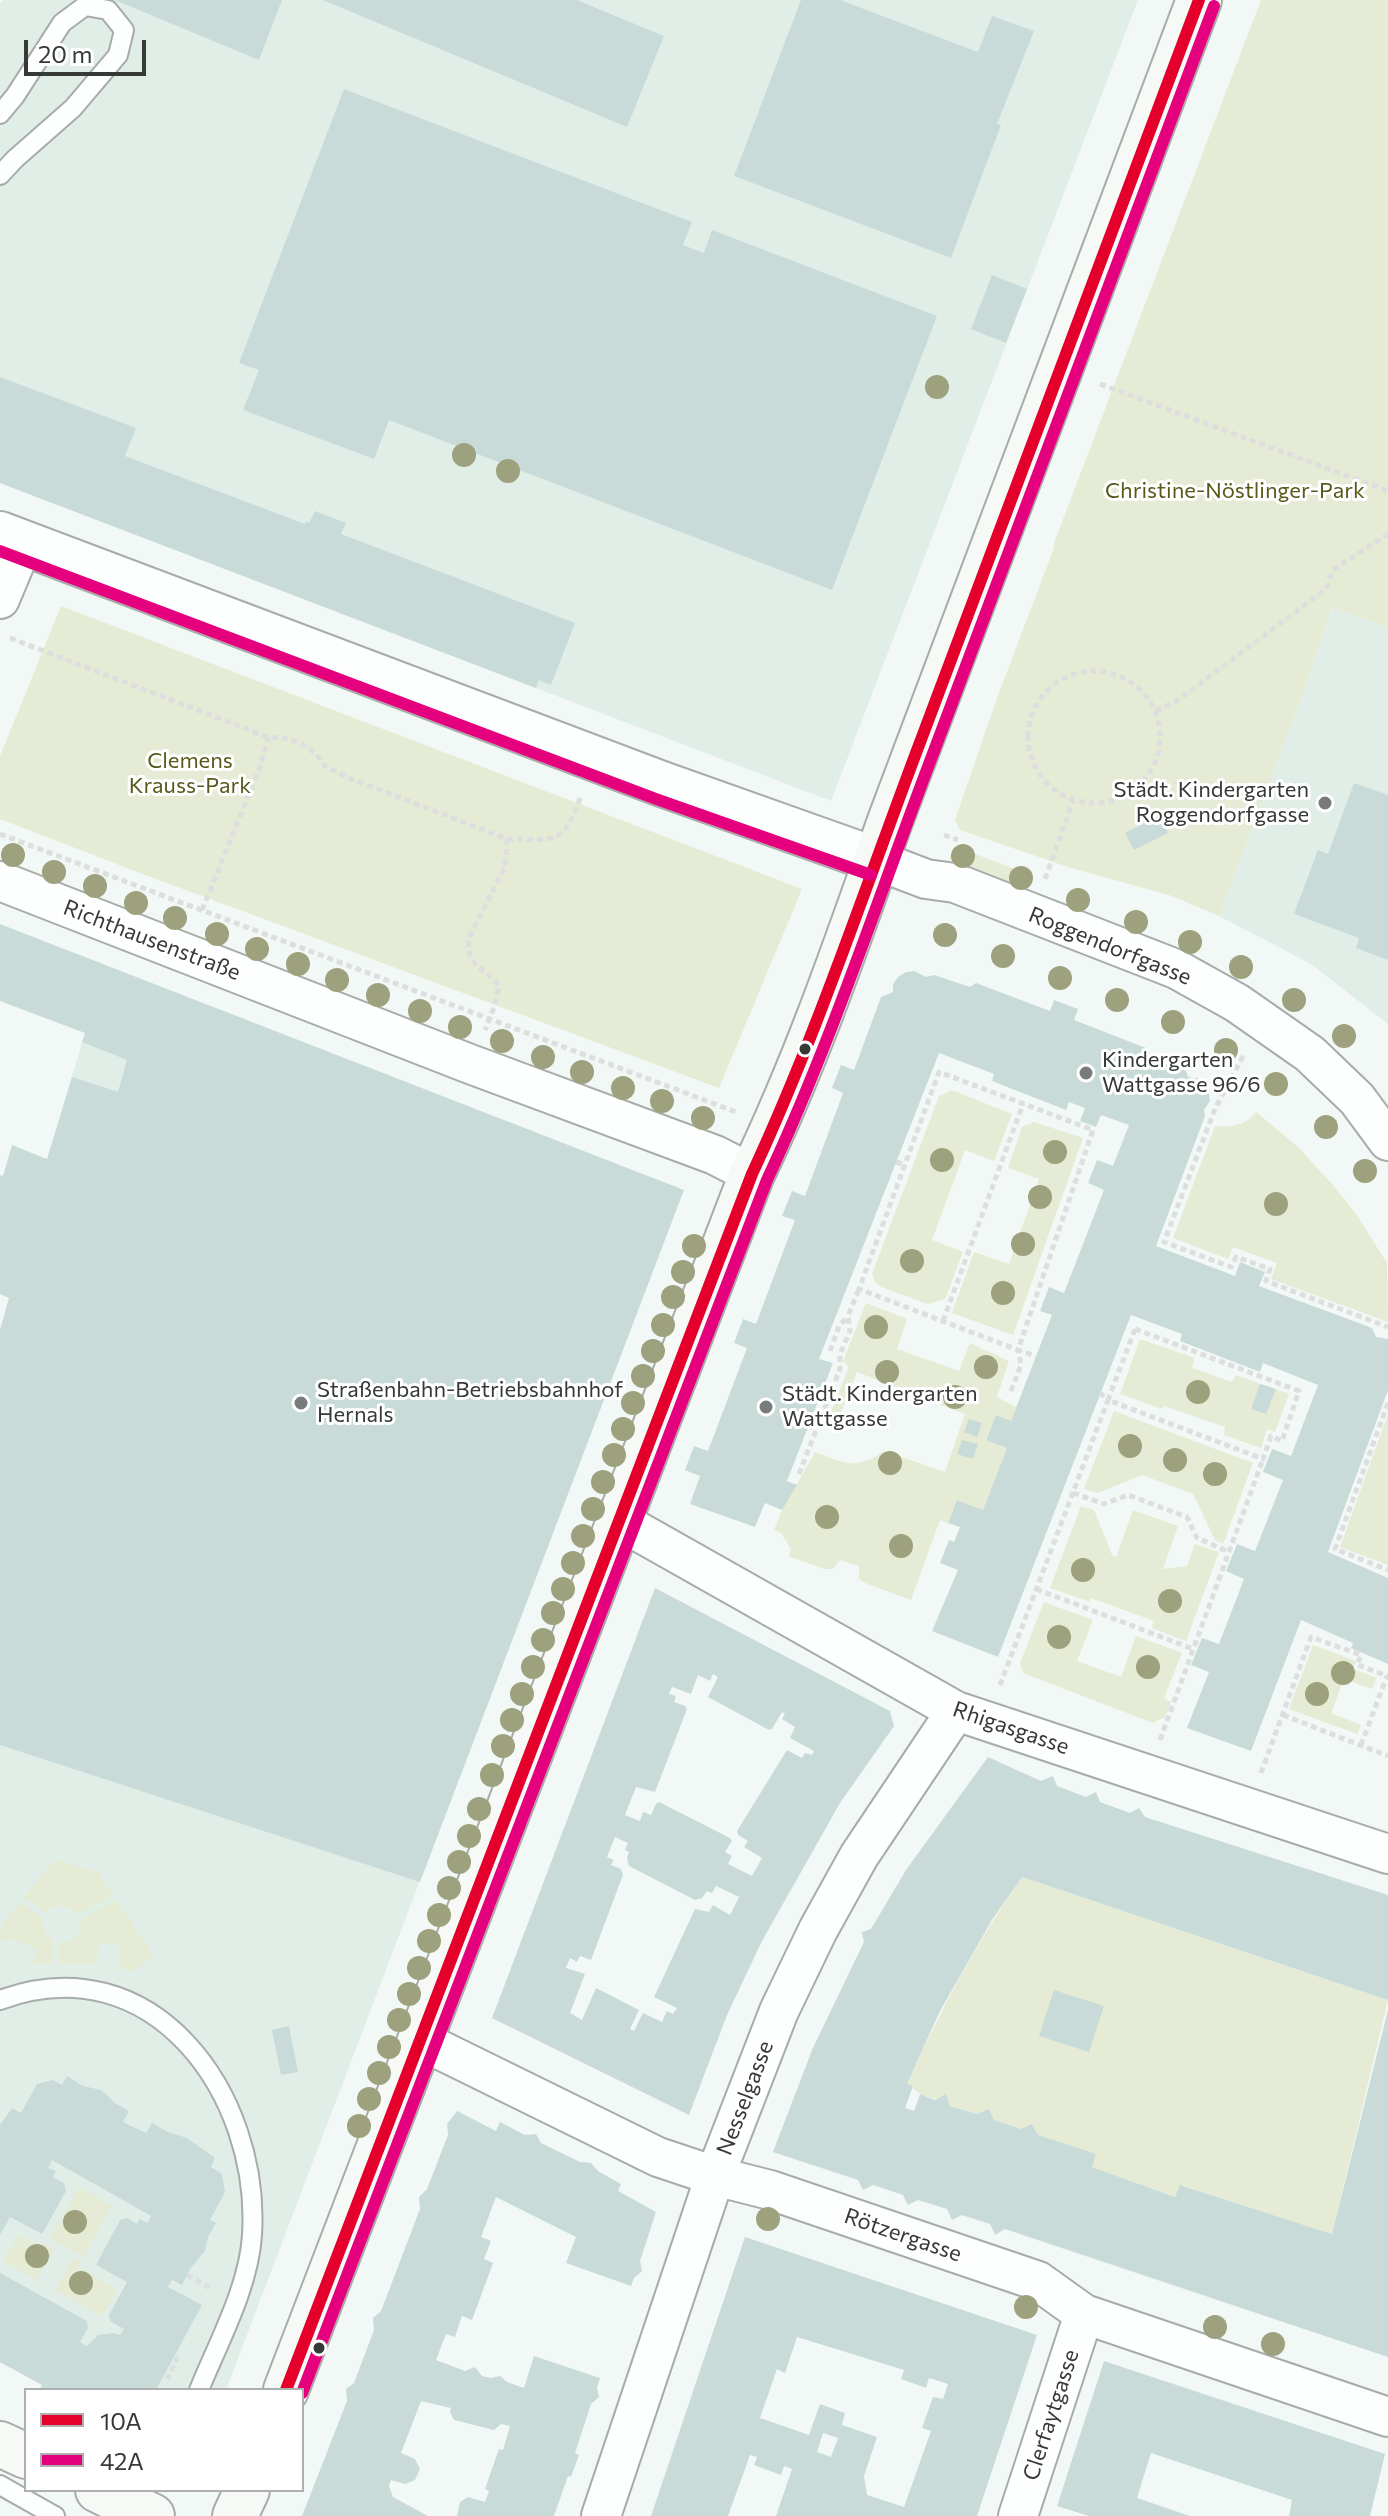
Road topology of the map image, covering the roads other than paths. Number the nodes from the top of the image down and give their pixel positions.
1 (1199, 0) edge
2 (0, 114) edge
3 (0, 175) edge
4 (12, 539) edge
5 (0, 599) edge
6 (876, 860) junction
7 (0, 881) edge
8 (1388, 1141) edge
9 (752, 1174) junction
10 (618, 1520) junction
11 (971, 1716) junction
12 (1388, 1854) edge
13 (0, 2000) edge
14 (422, 2041) junction
15 (715, 2176) junction
16 (1084, 2314) junction
17 (200, 2388) edge
18 (287, 2388) edge
19 (1388, 2417) edge
20 (0, 2444) edge
21 (24, 2455) edge
22 (0, 2485) edge
23 (105, 2492) edge
24 (246, 2492) edge
25 (157, 2506) edge
26 (55, 2516) edge
27 (165, 2516) edge
28 (235, 2516) edge
29 (601, 2516) edge
30 (1018, 2516) edge

1 - 6 main road
2 - 3 lane
4 - 5 street
4 - 6 street
6 - 8 street, Roggendorfgasse
6 - 9 main road
7 - 9 street, Richthausenstraße
9 - 10 main road
10 - 11 street, Rhigasgasse
10 - 14 main road
11 - 12 street, Rhigasgasse
11 - 15 street, Nesselgasse
13 - 17 lane
14 - 15 street, Rötzergasse
14 - 18 main road
15 - 16 street, Rötzergasse
15 - 29 street, Nesselgasse
16 - 19 street, Rötzergasse
16 - 30 street, Clerfaytgasse
20 - 21 main road
22 - 26 lane
23 - 25 main road
24 - 28 main road
25 - 27 lane

